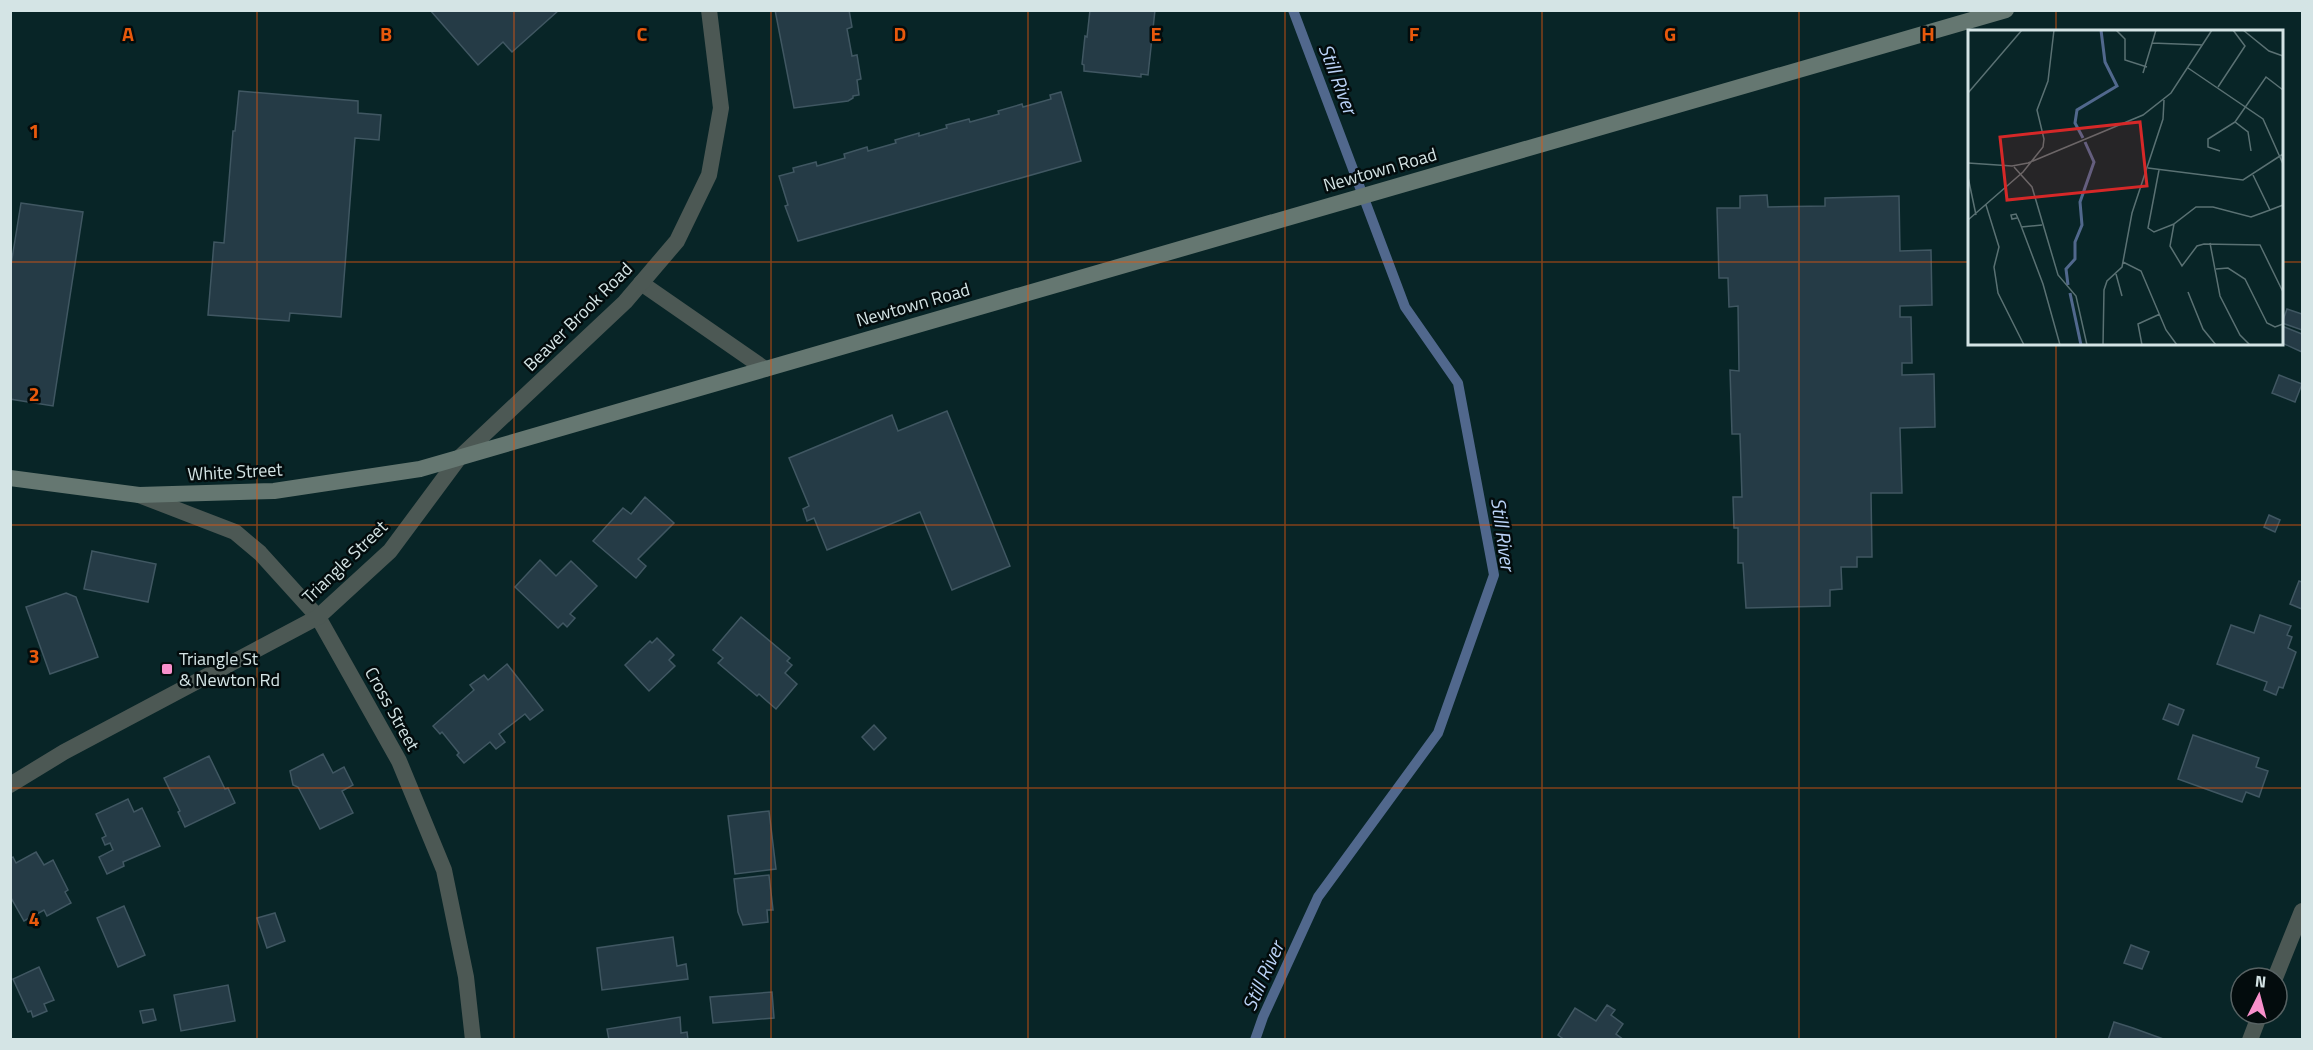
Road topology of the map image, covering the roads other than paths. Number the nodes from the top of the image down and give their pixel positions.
1 (709, 10) edge
2 (2006, 10) edge
3 (641, 283) junction
4 (765, 369) junction
5 (459, 458) junction
6 (10, 478) edge
7 (139, 495) junction
8 (318, 617) junction
9 (10, 785) edge
10 (2302, 911) edge
11 (2280, 966) edge
12 (472, 1040) edge

1 - 3 street, Beaver Brook Road
2 - 4 main road, Newtown Road
3 - 4 street
3 - 5 street, Beaver Brook Road
4 - 5 main road, Newtown Road
5 - 7 main road, White Street
5 - 8 street, Triangle Street
6 - 7 main road, White Street
7 - 8 street, Cross Street
8 - 9 street, Triangle Street
8 - 12 street, Cross Street
10 - 11 street

